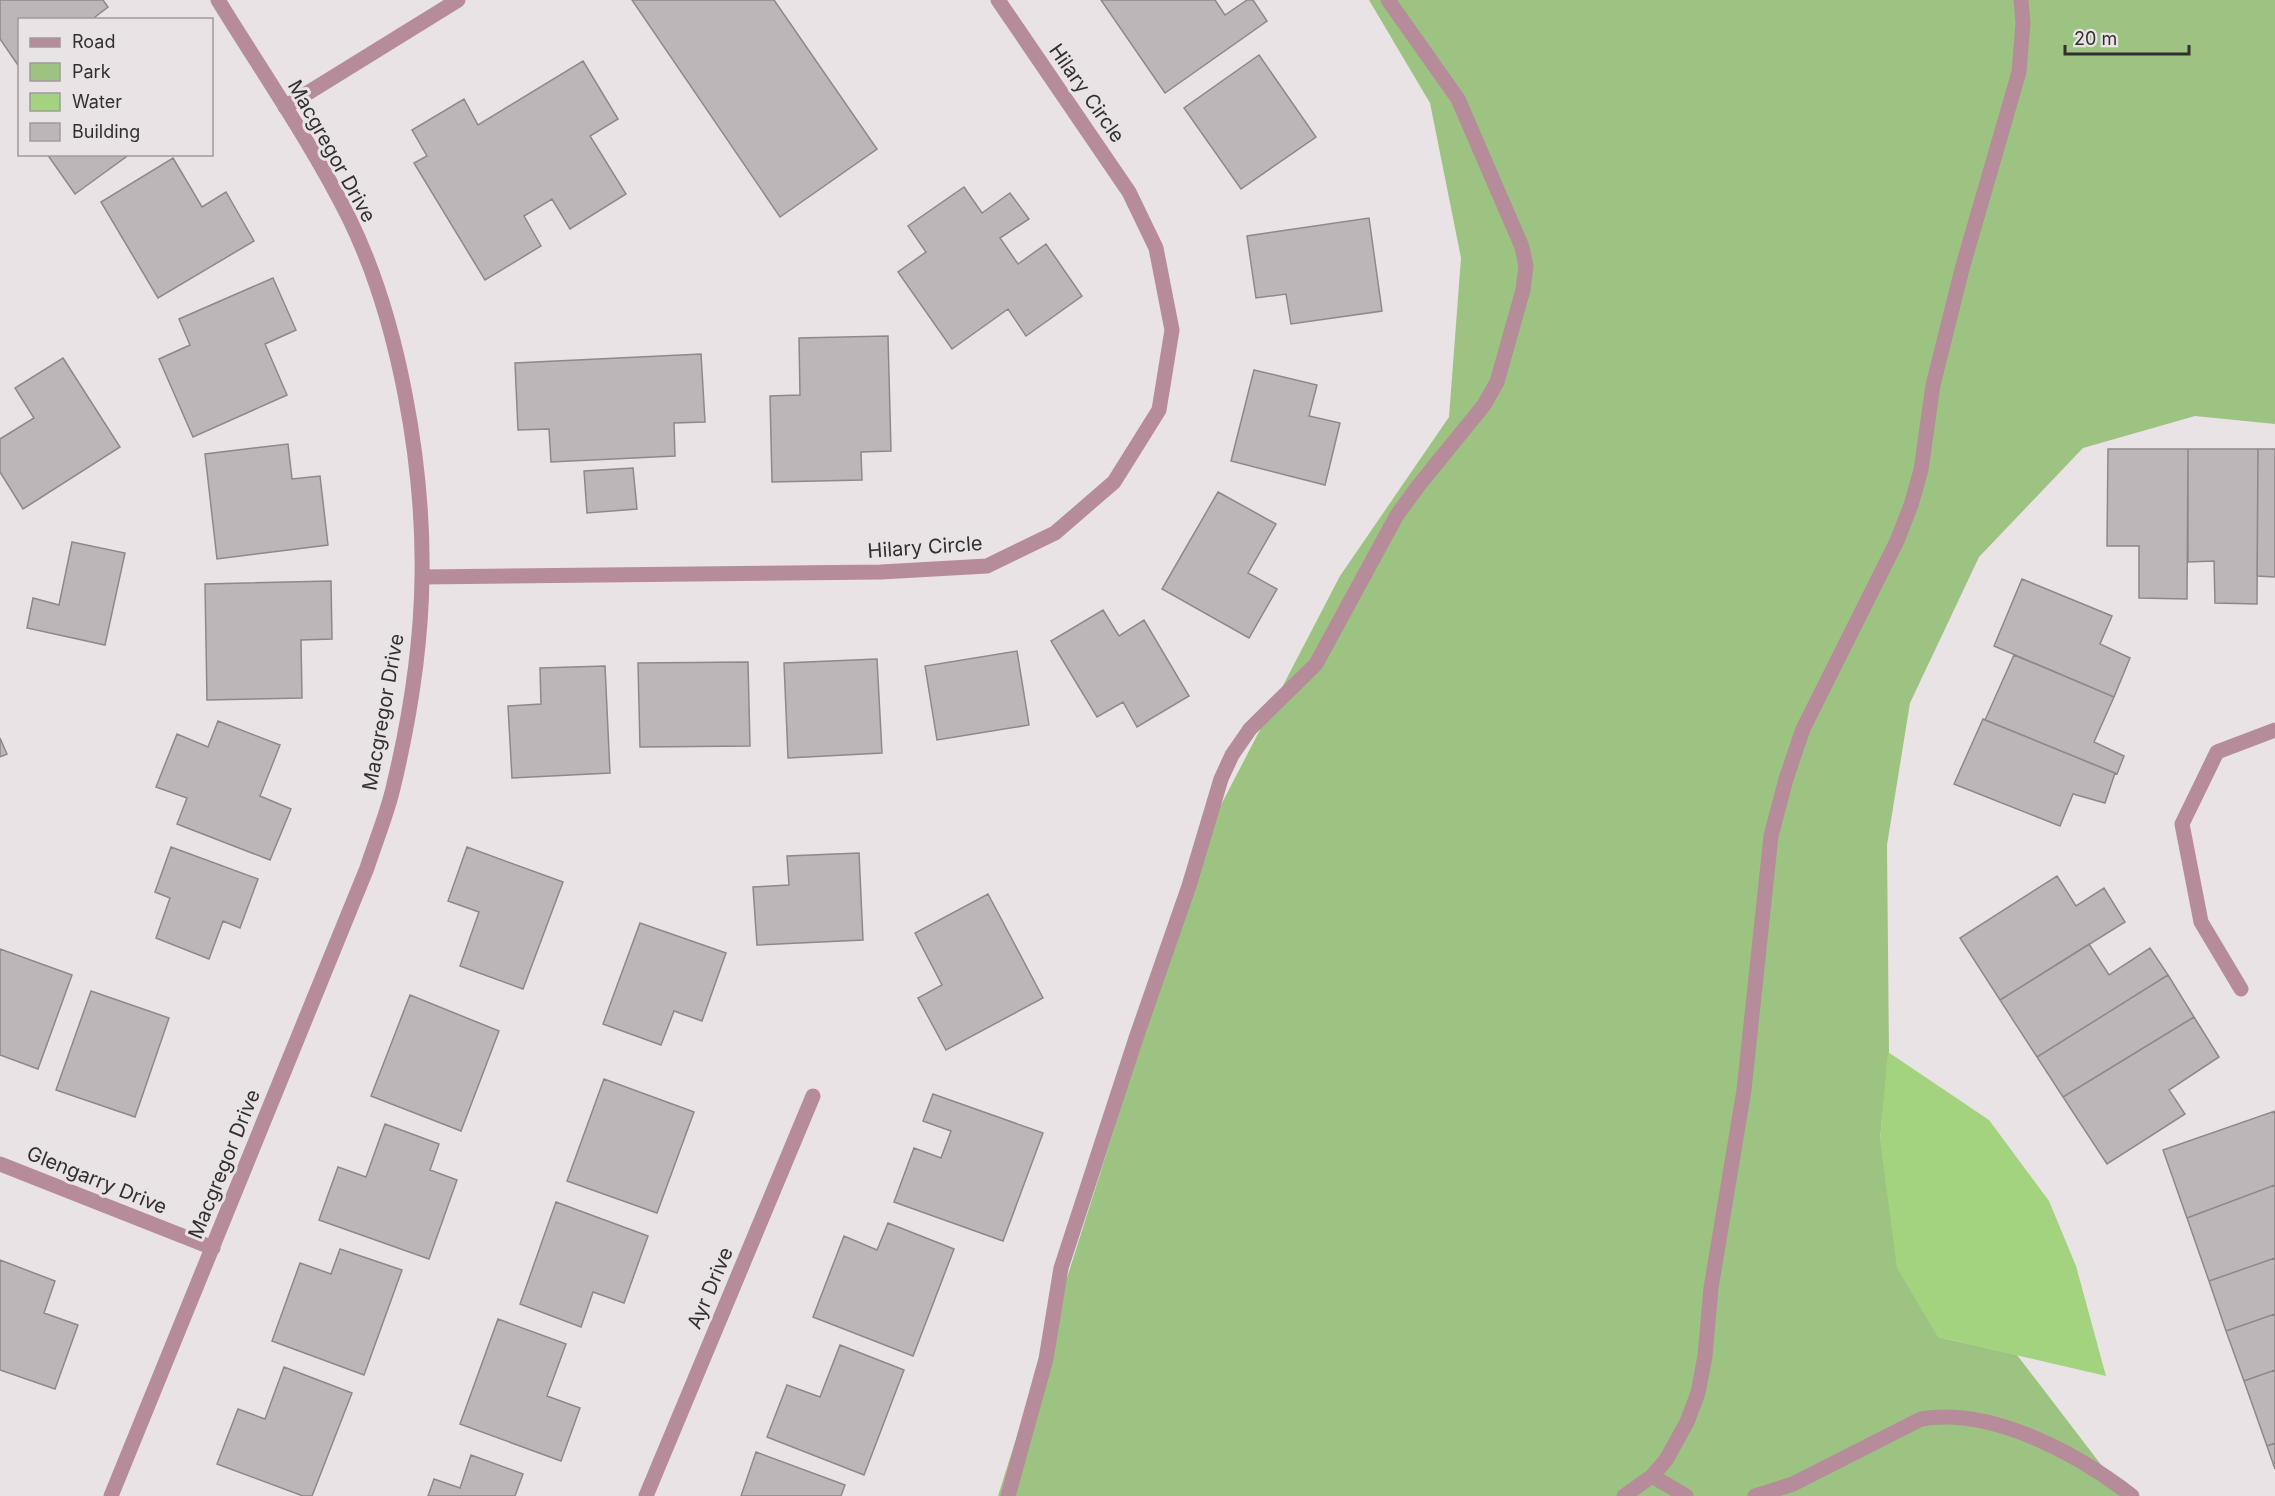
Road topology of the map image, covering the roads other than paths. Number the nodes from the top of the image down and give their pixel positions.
1 (218, 0) edge
2 (458, 0) edge
3 (998, 0) edge
4 (1388, 0) edge
5 (2021, 0) edge
6 (285, 107) junction
7 (422, 577) junction
8 (2275, 730) edge
9 (2241, 989) dead end
10 (813, 1096) dead end
11 (0, 1164) edge
12 (213, 1248) junction
13 (1653, 1476) junction
14 (111, 1496) edge
15 (646, 1496) edge
16 (1008, 1496) edge
17 (1624, 1496) edge
18 (1686, 1496) edge
19 (1755, 1496) edge
20 (2132, 1496) edge

1 - 6 street, Macgregor Drive
2 - 6 street
3 - 7 street, Hilary Circle
4 - 16 street
5 - 13 street
6 - 7 street, Macgregor Drive
7 - 12 street, Macgregor Drive
8 - 9 street
10 - 15 street, Ayr Drive
11 - 12 street, Glengarry Drive
12 - 14 street, Macgregor Drive
13 - 17 street
13 - 18 street
19 - 20 street

